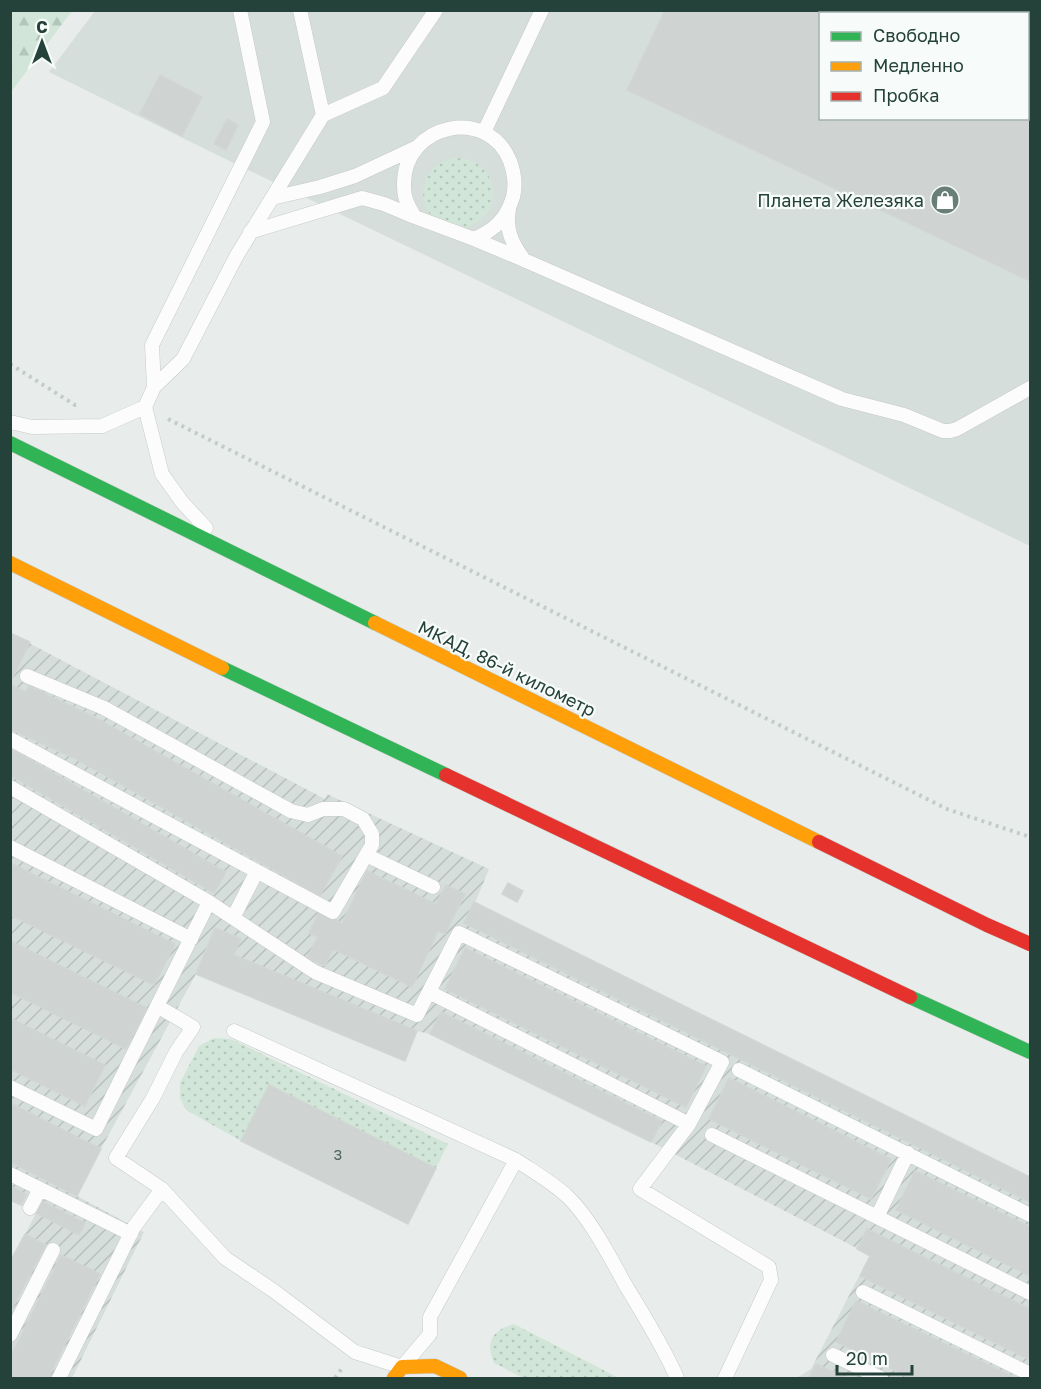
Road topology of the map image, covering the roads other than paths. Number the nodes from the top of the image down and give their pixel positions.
1 (240, 10) edge
2 (300, 10) edge
3 (436, 10) edge
4 (542, 10) edge
5 (323, 116) junction
6 (484, 132) junction
7 (415, 148) junction
8 (272, 198) junction
9 (509, 209) junction
10 (415, 218) junction
11 (250, 232) junction
12 (474, 238) junction
13 (524, 260) junction
14 (154, 387) junction
15 (1030, 388) edge
16 (145, 407) junction
17 (10, 422) edge
18 (10, 442) edge
19 (229, 550) junction
20 (10, 563) edge
21 (27, 676) dead end
22 (10, 739) edge
23 (10, 787) edge
24 (10, 847) edge
25 (366, 855) junction
26 (257, 871) junction
27 (433, 887) dead end
28 (208, 902) junction
29 (233, 918) junction
30 (190, 939) junction
31 (1030, 944) edge
32 (429, 992) junction
33 (157, 1006) junction
34 (234, 1030) dead end
35 (1030, 1052) edge
36 (739, 1070) dead end
37 (10, 1087) edge
38 (689, 1124) junction
39 (712, 1135) dead end
40 (908, 1153) junction
41 (516, 1160) junction
42 (10, 1174) edge
43 (40, 1189) junction
44 (162, 1189) junction
45 (30, 1208) dead end
46 (1030, 1215) edge
47 (878, 1217) junction
48 (131, 1234) junction
49 (53, 1250) dead end
50 (863, 1292) dead end
51 (1030, 1293) edge
52 (10, 1335) edge
53 (833, 1355) dead end
54 (398, 1373) edge
55 (1030, 1374) edge
56 (59, 1378) edge
57 (460, 1378) edge
58 (677, 1378) edge
59 (725, 1378) edge
60 (881, 1378) edge

1 - 14 lane
2 - 5 lane
3 - 5 lane
4 - 6 lane
5 - 8 lane
6 - 7 lane
6 - 9 lane
7 - 8 lane
7 - 10 lane
8 - 11 lane
9 - 12 lane
9 - 13 lane
10 - 11 lane
10 - 12 lane
11 - 14 lane
12 - 13 lane
13 - 15 lane
14 - 16 lane
16 - 17 lane
16 - 19 lane
18 - 19 main road, МКАД, 86-й километр
19 - 31 main road, МКАД, 86-й километр
20 - 35 main road
21 - 25 lane
22 - 26 lane
23 - 28 lane
24 - 30 lane
25 - 26 lane
25 - 27 lane
26 - 29 lane
28 - 29 lane
28 - 30 lane
29 - 32 lane
30 - 33 lane
32 - 38 lane
32 - 38 lane
33 - 37 lane
33 - 44 lane
34 - 41 lane
36 - 40 lane
38 - 59 lane
39 - 47 lane
40 - 46 lane
40 - 47 lane
41 - 54 lane
41 - 58 lane
42 - 43 lane
43 - 45 lane
43 - 48 lane
44 - 48 lane
44 - 54 lane
47 - 51 lane
48 - 56 lane
49 - 52 lane
50 - 55 lane
53 - 60 lane
54 - 57 main road

